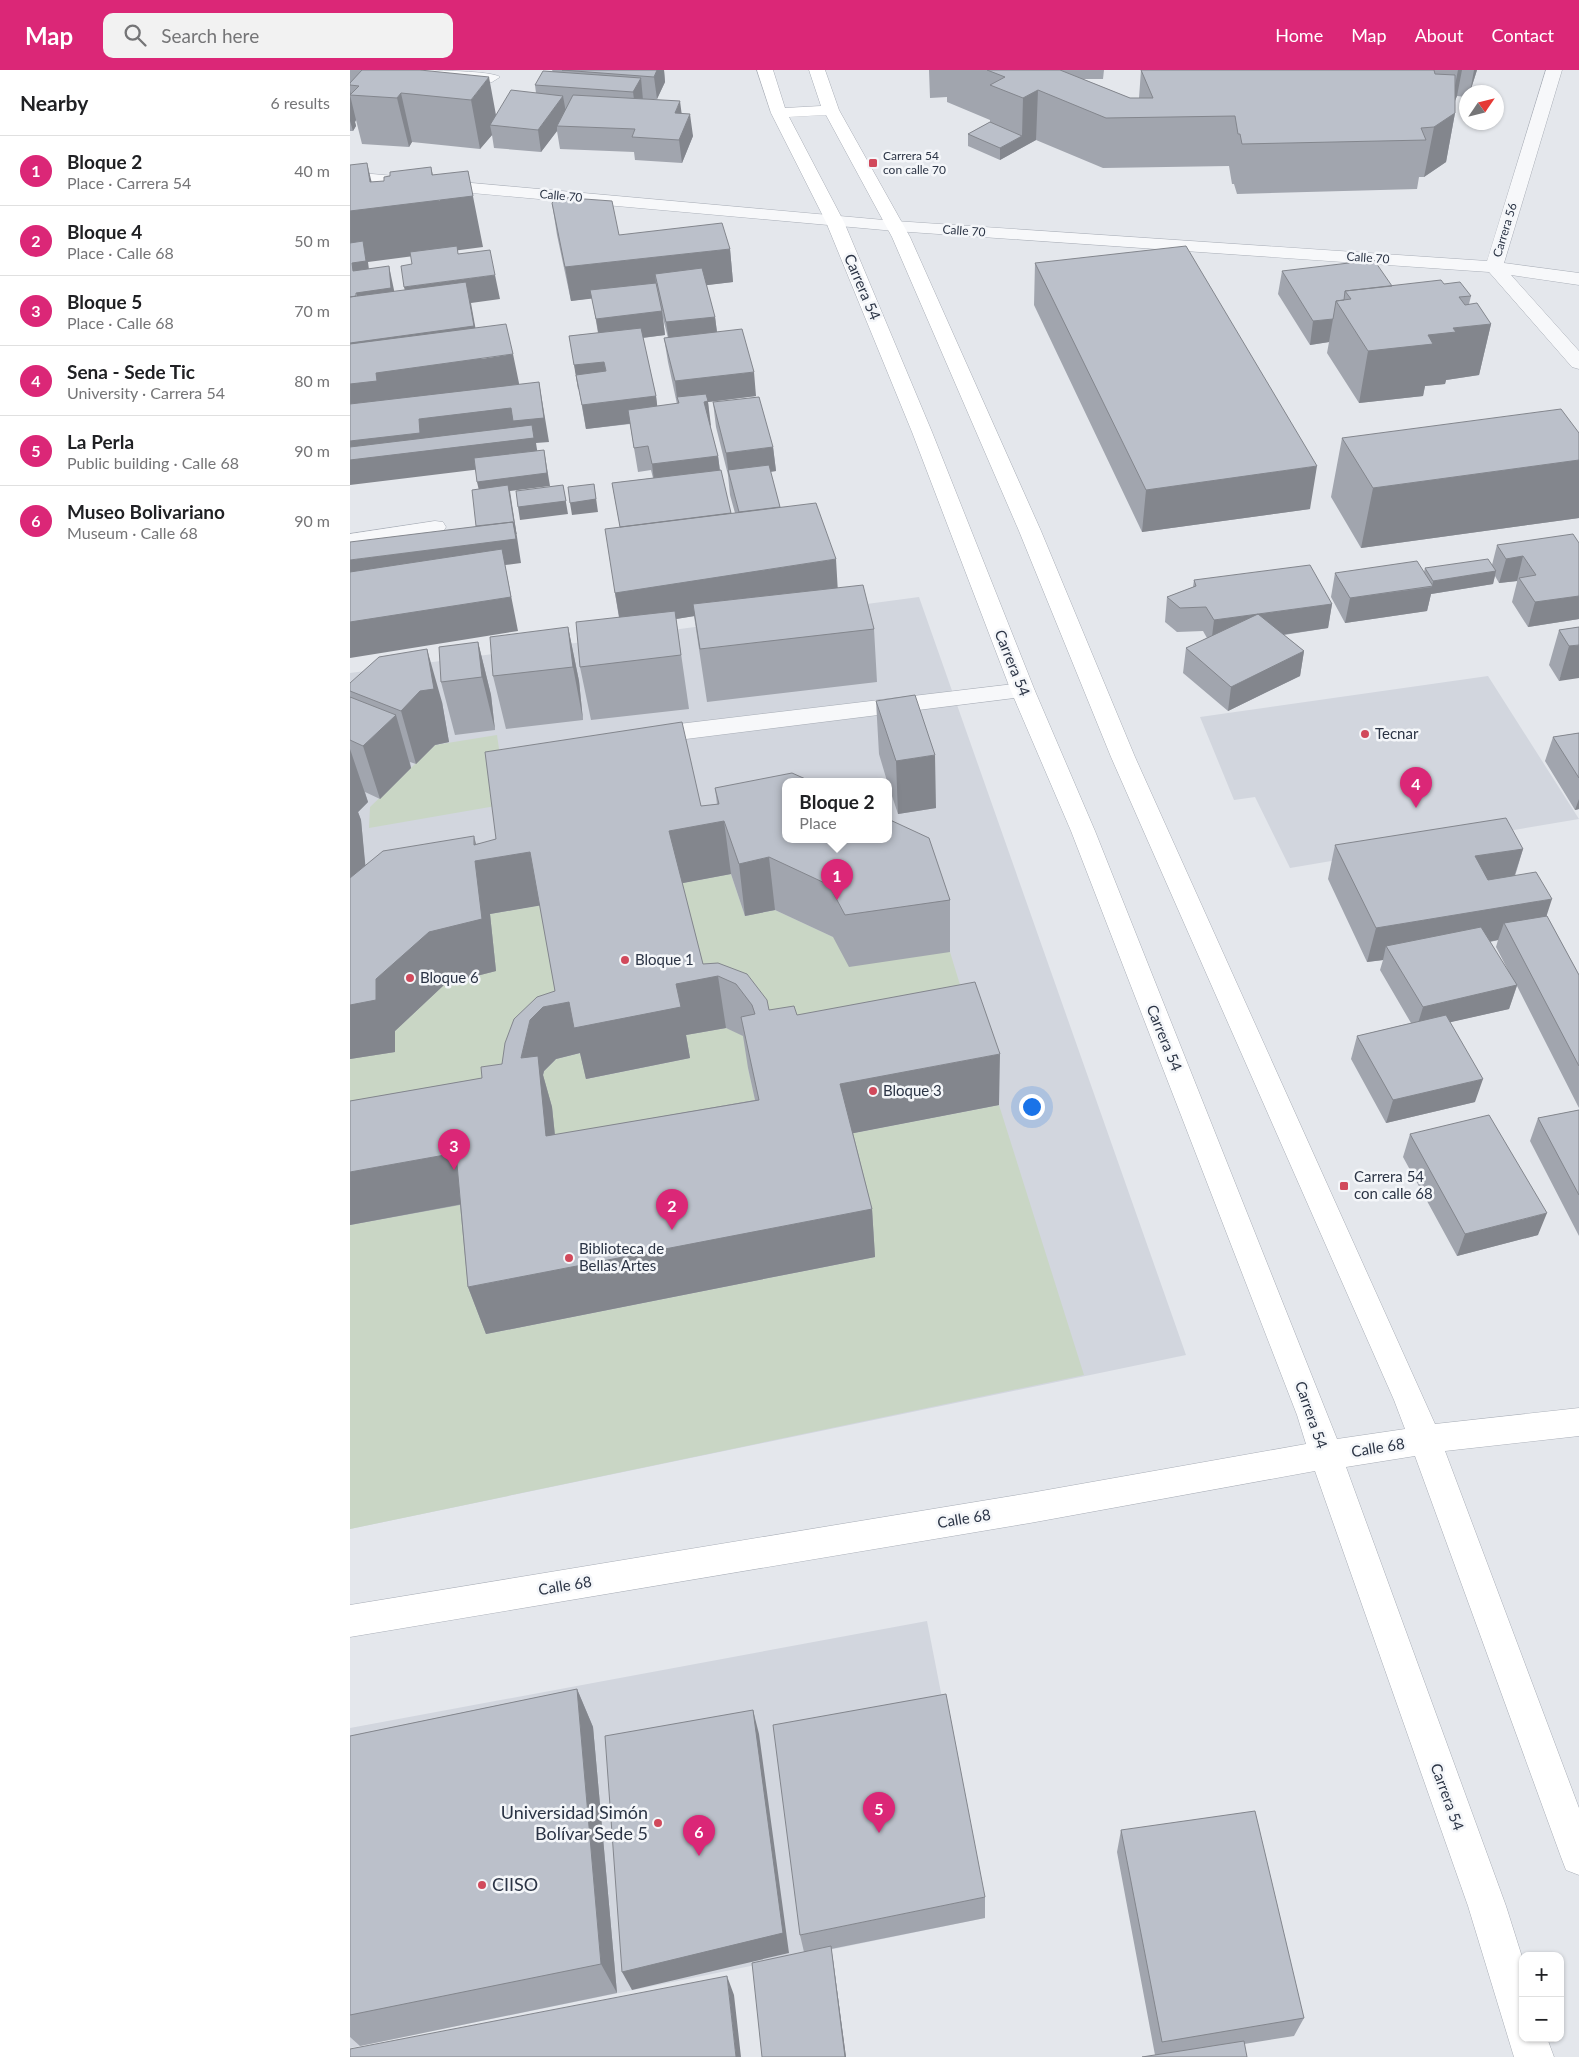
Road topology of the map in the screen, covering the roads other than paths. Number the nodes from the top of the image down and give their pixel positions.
1 (405, 70) edge
2 (765, 70) edge
3 (817, 70) edge
4 (1554, 70) edge
5 (492, 77) dead end
6 (831, 110) junction
7 (779, 113) junction
8 (350, 177) edge
9 (835, 222) junction
10 (895, 226) junction
11 (1494, 267) junction
12 (1579, 279) edge
13 (1579, 362) edge
14 (435, 527) dead end
15 (350, 540) edge
16 (1022, 691) junction
17 (662, 734) edge
18 (1579, 1422) edge
19 (1425, 1441) junction
20 (1325, 1457) junction
21 (350, 1621) edge
22 (1579, 1857) edge
23 (1519, 2009) edge
24 (1529, 2042) edge
25 (1534, 2057) edge

1 - 5 street
2 - 7 main road, Carrera 54
3 - 6 main road
4 - 11 street, Carrera 56
6 - 7 main road
6 - 10 main road
7 - 9 main road, Carrera 54
8 - 9 street, Calle 70
9 - 10 street, Calle 70
9 - 16 main road, Carrera 54
10 - 11 street, Calle 70
10 - 19 main road
11 - 12 street, Calle 70
11 - 13 street, Carrera 56
14 - 15 street
16 - 17 street
16 - 20 main road, Carrera 54
18 - 19 main road, Calle 68
19 - 20 main road, Calle 68
19 - 22 main road
20 - 21 main road, Calle 68
20 - 23 main road, Carrera 54
24 - 25 main road

